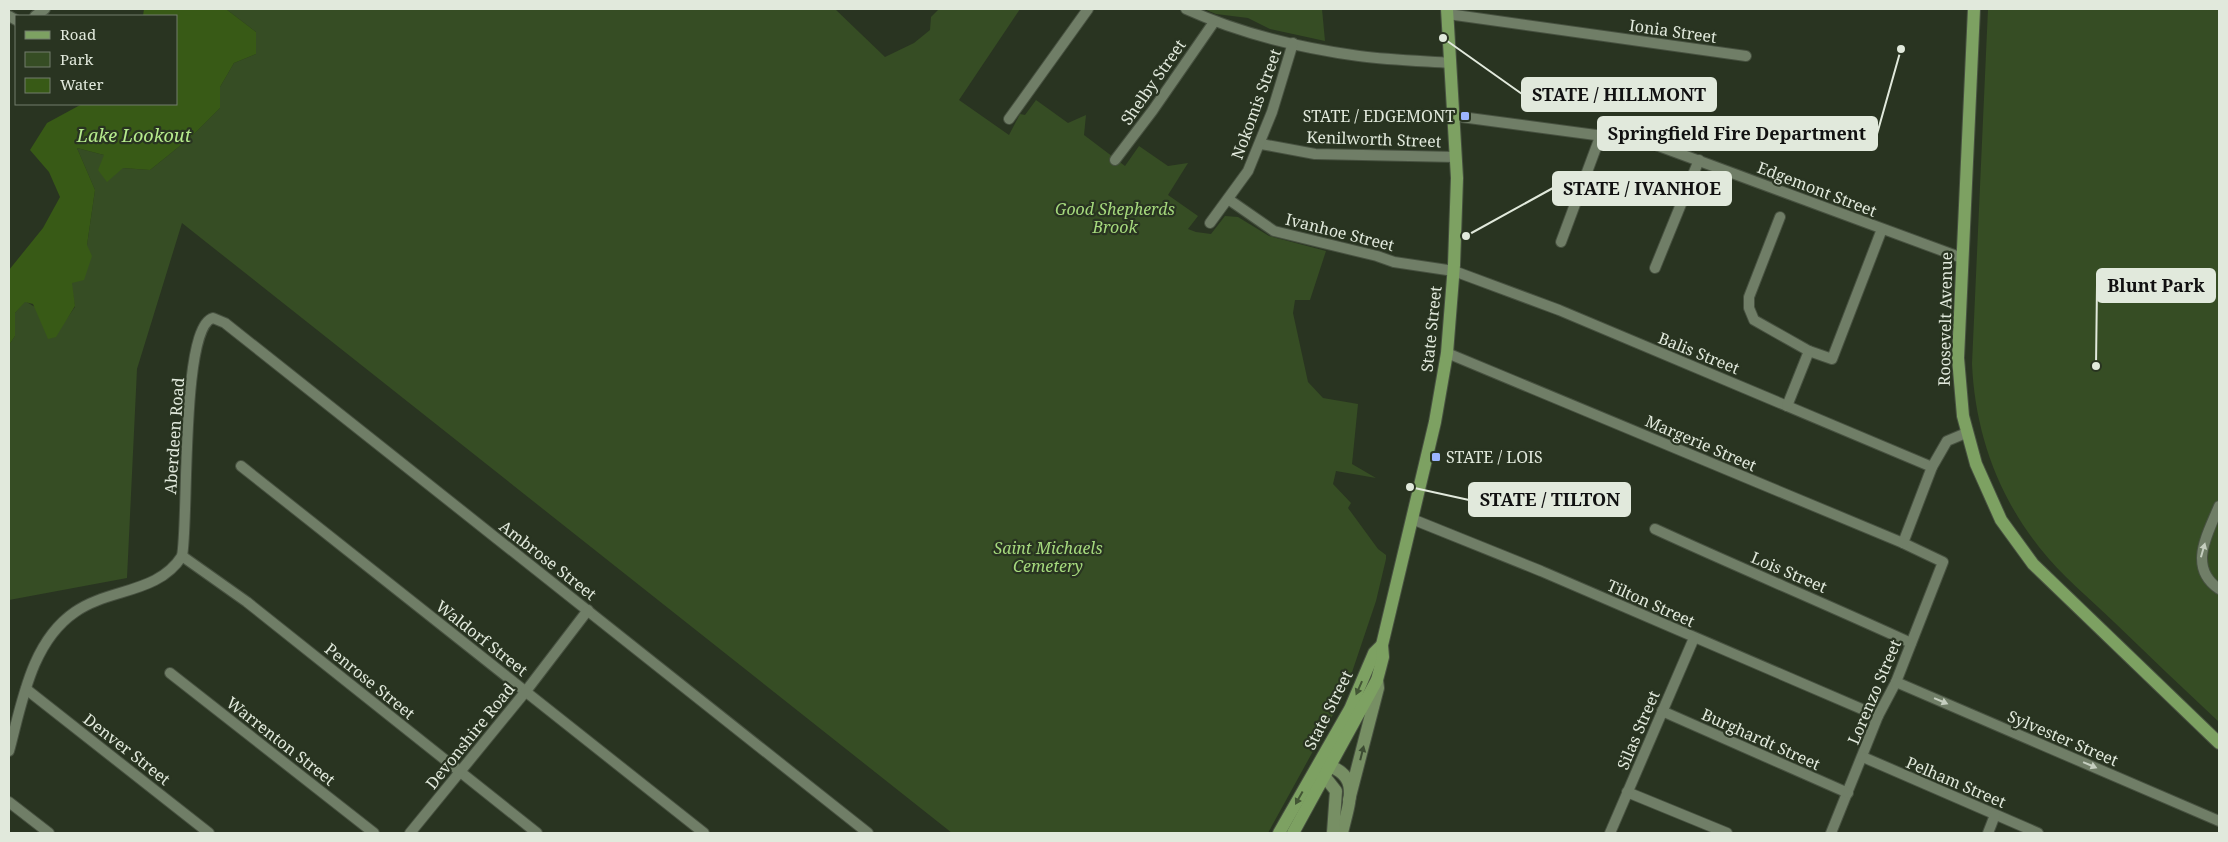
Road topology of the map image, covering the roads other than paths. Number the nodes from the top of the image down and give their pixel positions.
1 (1088, 9) edge
2 (1186, 9) edge
3 (1974, 9) edge
4 (1448, 11) edge
5 (1214, 22) junction
6 (1294, 43) junction
7 (1746, 56) dead end
8 (1451, 63) junction
9 (1454, 116) junction
10 (1009, 119) dead end
11 (1600, 137) junction
12 (1261, 144) junction
13 (1456, 157) junction
14 (1116, 160) dead end
15 (1699, 160) junction
16 (1228, 199) junction
17 (1780, 218) dead end
18 (1210, 223) dead end
19 (1882, 229) junction
20 (1561, 242) dead end
21 (1962, 258) junction
22 (1655, 268) dead end
23 (1454, 271) junction
24 (207, 321) joint
25 (1809, 351) junction
26 (1447, 353) junction
27 (1787, 406) junction
28 (1966, 433) junction
29 (242, 466) dead end
30 (1932, 467) junction
31 (2219, 506) edge
32 (1412, 519) junction
33 (1655, 529) dead end
34 (1903, 543) junction
35 (182, 556) junction
36 (1943, 562) joint
37 (2219, 589) edge
38 (588, 610) junction
39 (1694, 638) junction
40 (1911, 643) junction
41 (1382, 646) junction
42 (170, 673) dead end
43 (1377, 680) junction
44 (1896, 682) junction
45 (26, 689) junction
46 (526, 691) junction
47 (1662, 711) junction
48 (1878, 716) junction
49 (2219, 743) edge
50 (9, 751) edge
51 (1863, 757) junction
52 (1322, 770) junction
53 (458, 772) junction
54 (1627, 792) junction
55 (1848, 793) junction
56 (1350, 800) junction
57 (9, 802) edge
58 (1995, 815) junction
59 (2219, 821) edge
60 (49, 833) edge
61 (210, 833) edge
62 (374, 833) edge
63 (410, 833) edge
64 (537, 833) edge
65 (704, 833) edge
66 (868, 833) edge
67 (1279, 833) edge
68 (1293, 833) edge
69 (1333, 833) edge
70 (1342, 833) edge
71 (1610, 833) edge
72 (1727, 833) edge
73 (1831, 833) edge
74 (1988, 833) edge
75 (2038, 833) edge

1 - 10 street
2 - 5 street
3 - 21 main road, Roosevelt Avenue
4 - 7 street, Ionia Street
4 - 8 main road, State Street
5 - 6 street
5 - 14 street, Shelby Street
6 - 8 street
6 - 12 street, Nokomis Street
8 - 9 main road, State Street
9 - 11 street, Edgemont Street
9 - 13 main road, State Street
11 - 15 street, Edgemont Street
11 - 20 street
12 - 13 street, Kenilworth Street
12 - 16 street, Nokomis Street
13 - 23 main road, State Street
15 - 19 street, Edgemont Street
15 - 22 street
16 - 18 street, Nokomis Street
16 - 23 street, Ivanhoe Street
17 - 25 street
19 - 21 street, Edgemont Street
19 - 25 street
21 - 28 main road, Roosevelt Avenue
23 - 26 main road, State Street
23 - 27 street, Balis Street
24 - 35 street, Aberdeen Road
24 - 38 street, Ambrose Street
25 - 27 street
26 - 32 main road, State Street
26 - 34 street, Margerie Street
27 - 30 street, Balis Street
28 - 30 street
28 - 49 main road, Roosevelt Avenue
29 - 46 street, Waldorf Street
30 - 34 street
37 -> 31 street
32 - 39 street, Tilton Street
32 - 41 main road, State Street
33 - 40 street, Lois Street
34 - 36 street, Margerie Street
35 - 45 street
35 - 53 street, Penrose Street
36 - 40 street, Lorenzo Street
38 - 46 street, Devonshire Road
38 - 66 street, Ambrose Street
39 - 47 street, Silas Street
39 - 48 street, Tilton Street
40 - 44 street, Lorenzo Street
41 - 43 main road, State Street
41 -> 52 main road, State Street
42 - 62 street, Warrenton Street
43 - 52 main road, State Street
56 -> 43 main road
44 - 48 street, Lorenzo Street
44 -> 59 street, Sylvester Street
45 - 50 street
45 - 61 street, Denver Street
46 - 53 street, Devonshire Road
46 - 65 street, Waldorf Street
47 - 54 street, Silas Street
47 - 55 street, Burghardt Street
48 - 51 street, Lorenzo Street
51 - 55 street, Lorenzo Street
51 - 58 street, Pelham Street
52 - 56 main road
52 -> 67 main road
52 - 68 main road
52 - 69 main road
53 - 63 street, Devonshire Road
53 - 64 street, Penrose Street
54 - 71 street, Silas Street
54 - 72 street
55 - 73 street, Lorenzo Street
56 - 70 main road
57 - 60 street
58 - 74 street
58 - 75 street, Pelham Street

